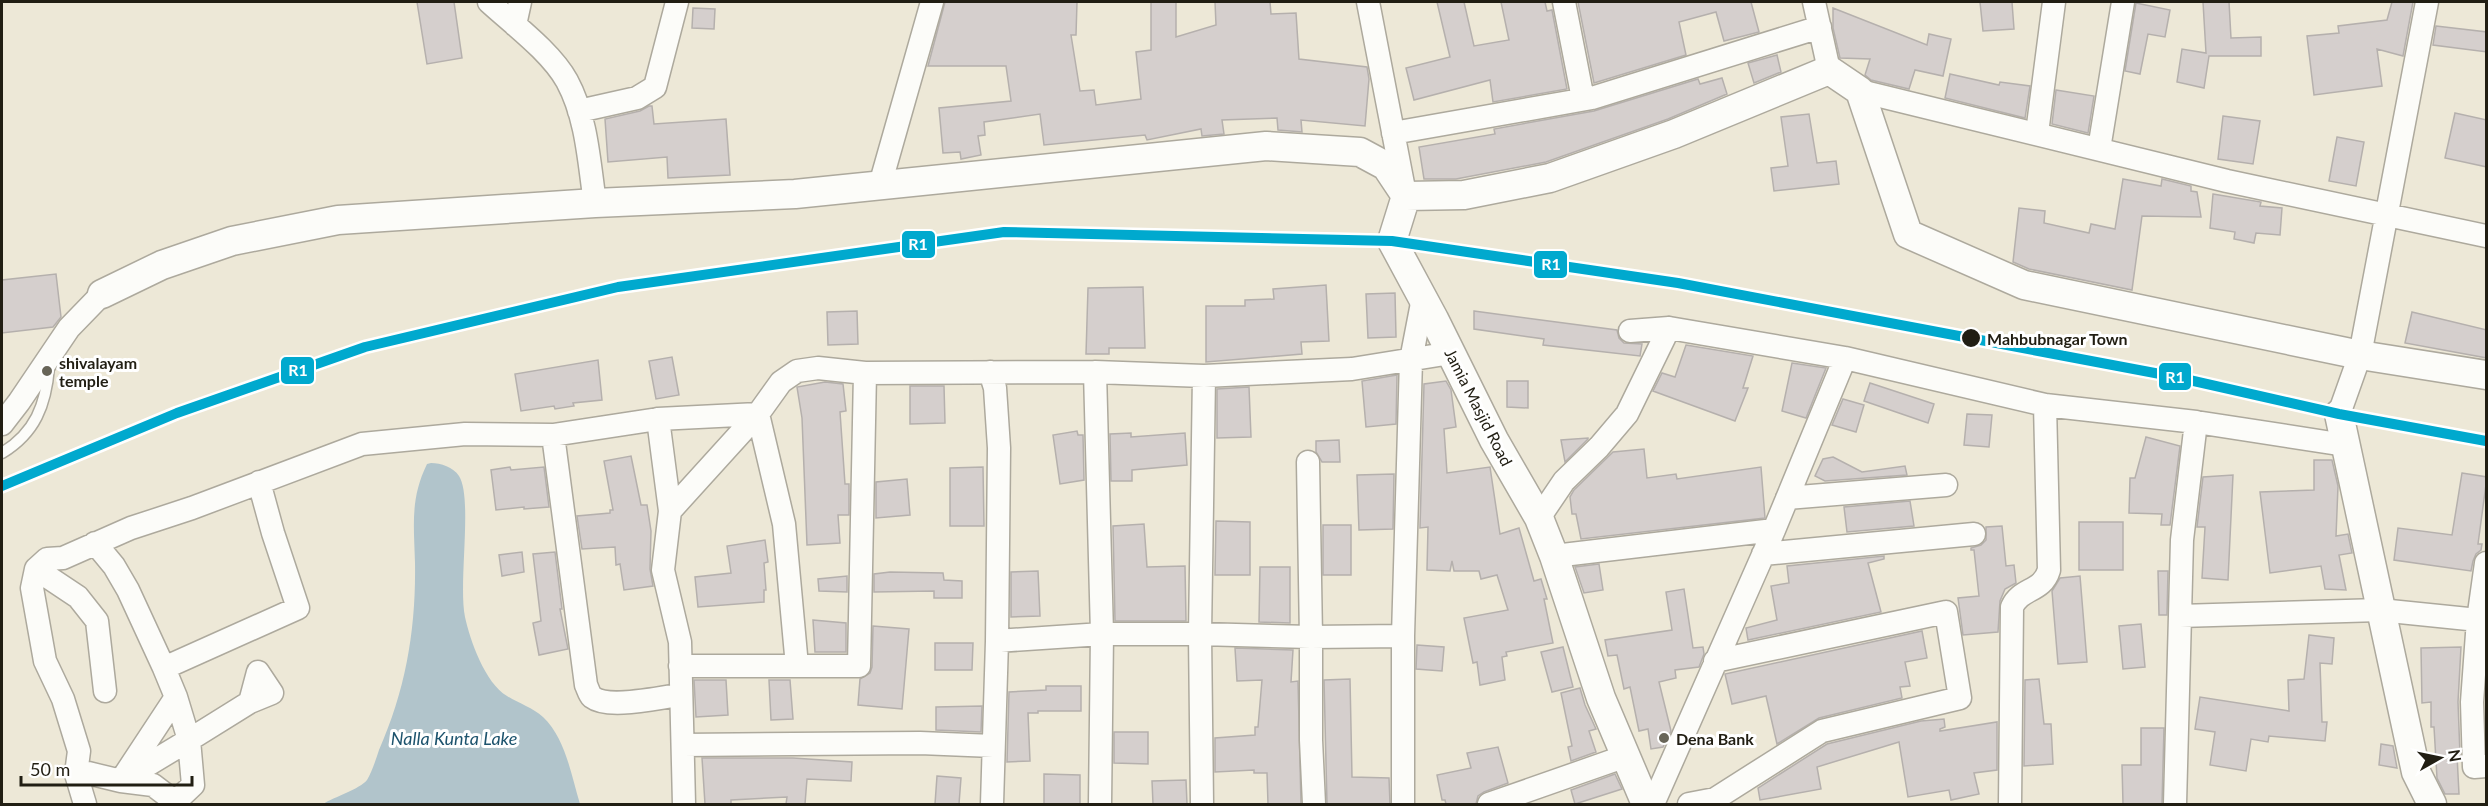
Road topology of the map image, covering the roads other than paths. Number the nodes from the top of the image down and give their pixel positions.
1 (489, 2) edge
2 (520, 2) edge
3 (677, 2) edge
4 (932, 2) edge
5 (1368, 2) edge
6 (1564, 2) edge
7 (1814, 2) edge
8 (2054, 2) edge
9 (2123, 2) edge
10 (2427, 2) edge
11 (514, 25) junction
12 (1820, 27) junction
13 (1829, 70) junction
14 (1860, 91) junction
15 (1583, 99) junction
16 (579, 111) junction
17 (1393, 133) junction
18 (2037, 133) junction
19 (2099, 149) junction
20 (880, 185) junction
21 (1406, 196) junction
22 (595, 203) junction
23 (2387, 215) junction
24 (2487, 236) edge
25 (102, 294) joint
26 (1423, 298) junction
27 (1669, 328) junction
28 (1630, 331) dead end
29 (1451, 353) junction
30 (50, 355) junction
31 (2360, 355) junction
32 (1845, 358) junction
33 (1411, 360) junction
34 (990, 372) junction
35 (1095, 372) junction
36 (865, 373) junction
37 (2487, 375) edge
38 (1204, 376) junction
39 (2045, 405) junction
40 (758, 414) junction
41 (2338, 414) joint
42 (658, 419) junction
43 (2196, 423) junction
44 (2, 424) edge
45 (553, 435) junction
46 (2345, 445) junction
47 (2, 453) edge
48 (1308, 462) dead end
49 (259, 482) junction
50 (1946, 485) dead end
51 (1787, 498) junction
52 (670, 511) junction
53 (1539, 519) junction
54 (1774, 530) junction
55 (1974, 534) dead end
56 (95, 543) junction
57 (1763, 554) junction
58 (1554, 556) junction
59 (2487, 563) edge
60 (36, 569) junction
61 (2379, 610) junction
62 (2180, 616) junction
63 (2478, 620) junction
64 (1102, 634) junction
65 (1200, 634) junction
66 (1403, 636) junction
67 (1311, 638) junction
68 (996, 641) junction
69 (1715, 661) junction
70 (680, 666) junction
71 (797, 666) junction
72 (164, 668) junction
73 (105, 692) dead end
74 (680, 695) junction
75 (176, 697) junction
76 (2479, 700) edge
77 (250, 702) dead end
78 (189, 740) junction
79 (683, 746) junction
80 (993, 747) junction
81 (1626, 756) junction
82 (2487, 766) edge
83 (76, 774) junction
84 (121, 782) junction
85 (173, 803) edge
86 (85, 804) edge
87 (684, 804) edge
88 (992, 804) edge
89 (1100, 804) edge
90 (1202, 804) edge
91 (1314, 804) edge
92 (1403, 804) edge
93 (1489, 804) edge
94 (1646, 804) edge
95 (1653, 804) edge
96 (1689, 804) edge
97 (2010, 804) edge
98 (2175, 804) edge
99 (2432, 804) edge

1 - 11 street
2 - 11 street
3 - 16 street
4 - 20 street
5 - 17 street, Jamia Masjid Road
6 - 15 street
7 - 12 street
8 - 18 street
9 - 19 street
10 - 23 street
11 - 16 street
12 - 13 street
12 - 15 street
13 - 14 street
13 - 21 street
14 - 18 street
14 - 31 street
15 - 17 street
16 - 22 street
17 - 21 street, Jamia Masjid Road
18 - 19 street
19 - 23 street
20 - 21 street
20 - 22 street
21 - 26 street, Jamia Masjid Road
22 - 25 street
23 - 24 street
23 - 31 street
25 - 30 street
26 - 29 street, Jamia Masjid Road
26 - 33 street
27 - 28 street
27 - 32 street
27 - 53 street
29 - 33 street
29 - 53 street, Jamia Masjid Road
30 - 44 street
30 - 47 lane
31 - 37 street
31 - 41 street
32 - 39 street
32 - 51 street
33 - 38 street
33 - 66 street
34 - 35 street
34 - 36 street
34 - 68 street
35 - 38 street
35 - 64 street
36 - 40 street
36 - 71 street
38 - 65 street
39 - 43 street
39 - 97 street
40 - 42 street
40 - 52 street
40 - 71 street
41 - 46 street
42 - 45 street
42 - 52 street
43 - 46 street
43 - 62 street
45 - 49 street
45 - 74 street
46 - 61 street
48 - 67 street
49 - 56 street
49 - 72 street
50 - 51 street
51 - 54 street
52 - 70 street
53 - 58 street, Jamia Masjid Road
54 - 57 street
54 - 58 street
55 - 57 street
56 - 60 street
56 - 72 street
57 - 69 street
58 - 81 street, Jamia Masjid Road
59 - 63 street
60 - 73 street
60 - 83 street
61 - 62 street
61 - 63 street
61 - 99 street
62 - 98 street
63 - 76 street
64 - 65 street
64 - 68 street
64 - 89 street
65 - 67 street
65 - 90 street
66 - 67 street
66 - 92 street
67 - 91 street
68 - 80 street
69 - 95 street
69 - 96 street
70 - 71 street
70 - 74 street
72 - 75 street
74 - 79 street
75 - 78 street
75 - 84 street
76 - 82 street
77 - 78 street
78 - 84 street
78 - 85 street
79 - 80 street
79 - 87 street
80 - 88 street
81 - 93 street
81 - 94 street, Jamia Masjid Road
83 - 84 street
83 - 86 street
84 - 85 street

